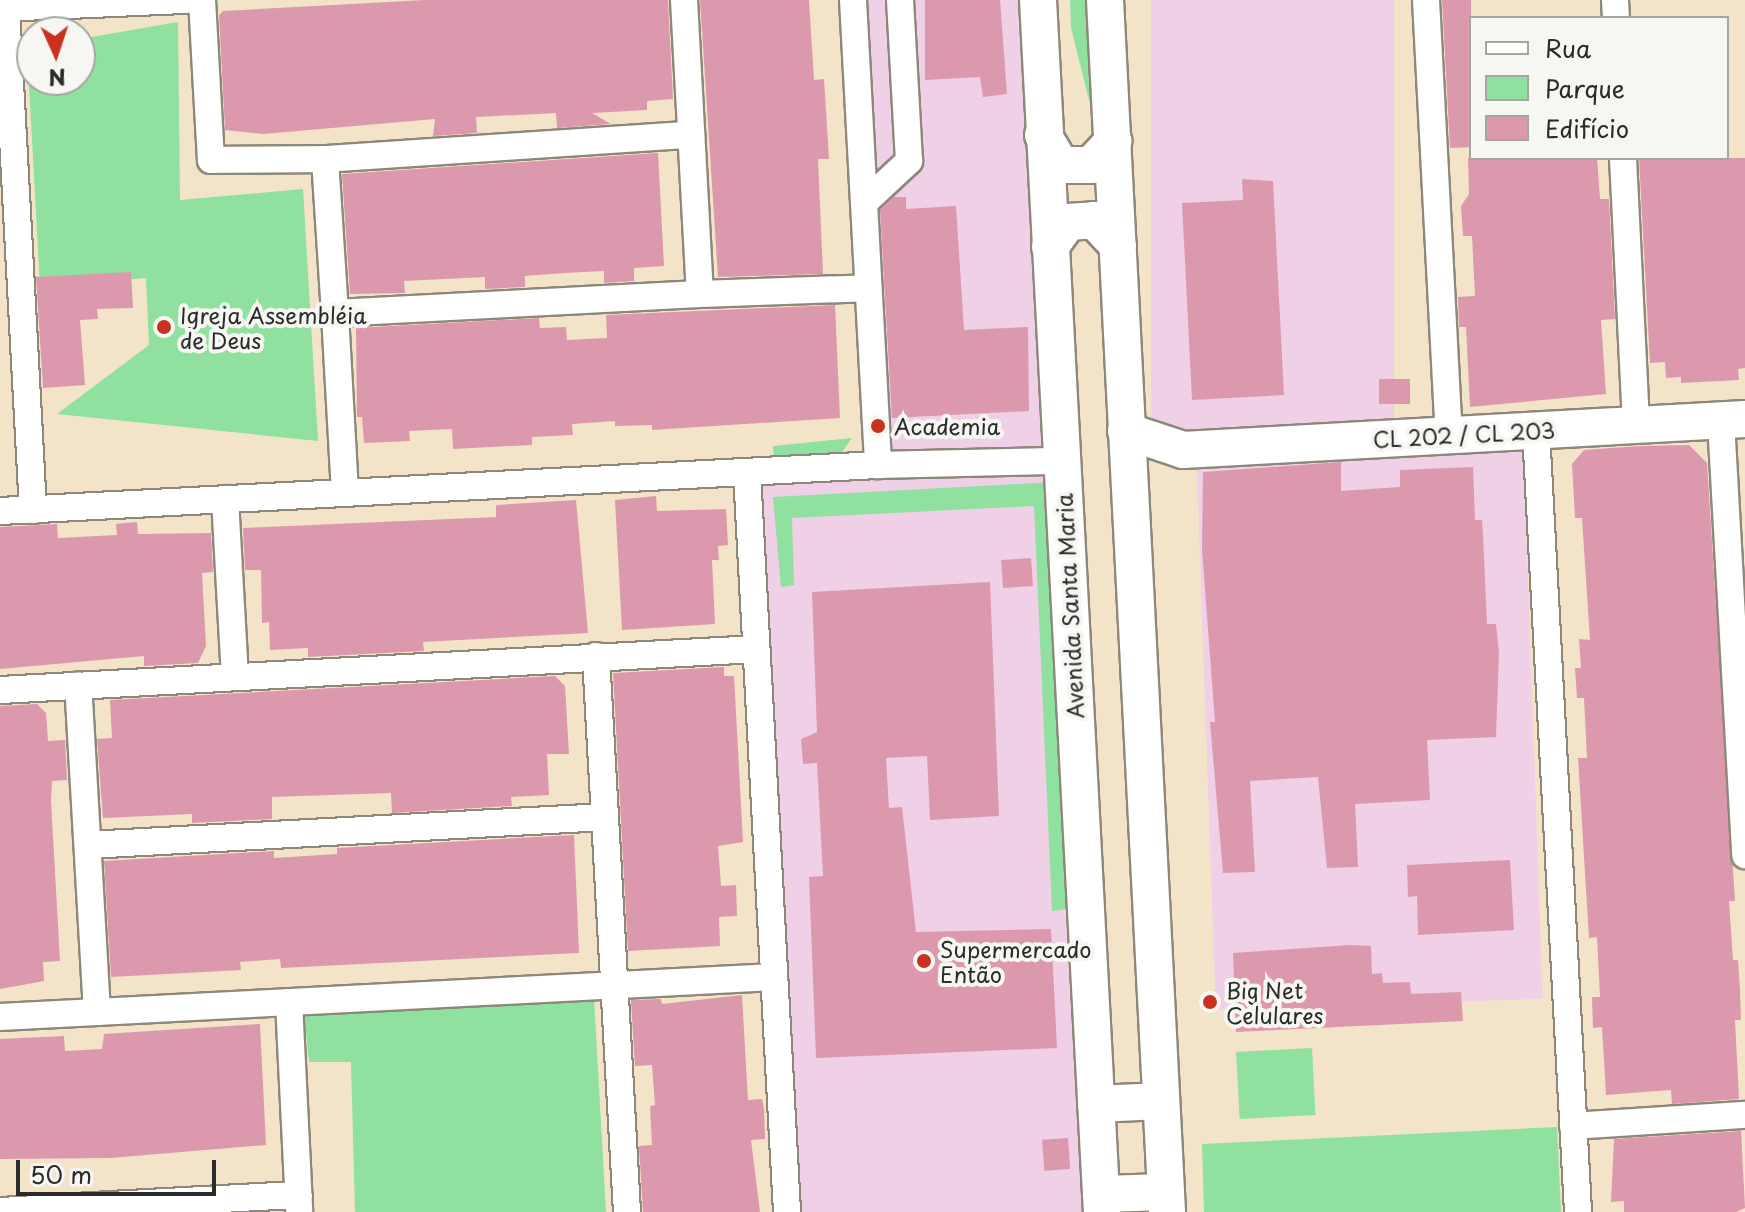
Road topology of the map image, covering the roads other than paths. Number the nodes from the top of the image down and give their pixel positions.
1 (186, 0) edge
2 (202, 0) edge
3 (684, 0) edge
4 (853, 0) edge
5 (900, 0) edge
6 (1038, 0) edge
7 (1105, 0) edge
8 (1426, 0) edge
9 (3, 8) edge
10 (691, 135) junction
11 (1043, 135) junction
12 (1113, 141) junction
13 (325, 159) junction
14 (1623, 160) edge
15 (864, 203) junction
16 (1118, 246) junction
17 (1050, 247) junction
18 (868, 288) junction
19 (700, 294) junction
20 (335, 313) junction
21 (12, 330) edge
22 (1733, 420) edge
23 (1636, 424) junction
24 (1126, 431) junction
25 (1536, 431) junction
26 (1449, 434) junction
27 (1183, 450) junction
28 (1061, 461) junction
29 (878, 465) junction
30 (747, 473) junction
31 (345, 493) junction
32 (1129, 496) junction
33 (225, 499) junction
34 (33, 510) junction
35 (0, 511) edge
36 (756, 649) junction
37 (596, 656) junction
38 (235, 677) junction
39 (78, 686) junction
40 (0, 690) edge
41 (605, 817) junction
42 (88, 845) junction
43 (1745, 855) edge
44 (774, 977) junction
45 (615, 984) junction
46 (289, 1002) junction
47 (97, 1012) junction
48 (0, 1017) edge
49 (1161, 1101) junction
50 (1096, 1104) junction
51 (1745, 1115) edge
52 (1573, 1126) junction
53 (1166, 1202) edge
54 (1102, 1203) edge
55 (299, 1204) edge
56 (0, 1211) edge
57 (627, 1212) edge
58 (787, 1212) edge
59 (1578, 1212) edge

1 - 9 street
2 - 13 street
3 - 10 street
4 - 15 street
5 - 15 street
6 - 11 main road, Avenida Santa Maria
7 - 12 main road
8 - 26 street
9 - 21 street
10 - 13 street
10 - 19 street
11 - 12 main road
11 - 17 main road, Avenida Santa Maria
12 - 16 main road
13 - 20 street
14 - 23 street
15 - 18 street
16 - 17 main road
16 - 24 main road
17 - 28 main road, Avenida Santa Maria
18 - 19 street
18 - 29 street
19 - 20 street
20 - 31 street
21 - 34 street
22 - 23 main road, CL 202 / CL 203
22 - 43 street
23 - 25 main road, CL 202 / CL 203
24 - 27 main road
24 - 32 main road
25 - 26 main road, CL 202 / CL 203
25 - 52 street
26 - 27 main road, CL 202 / CL 203
27 - 32 main road
28 - 29 street
28 - 50 main road, Avenida Santa Maria
29 - 30 street
30 - 31 street
30 - 36 street
31 - 33 street
32 - 49 main road
33 - 34 street
33 - 38 street
34 - 35 street
36 - 37 street
36 - 44 street
37 - 38 street
37 - 41 street
38 - 39 street
39 - 40 street
39 - 42 street
41 - 42 street
41 - 45 street
42 - 47 street
44 - 45 street
44 - 58 street
45 - 46 street
45 - 57 street
46 - 47 street
46 - 55 street
47 - 48 street
49 - 50 main road
49 - 53 main road
50 - 54 main road, Avenida Santa Maria
51 - 52 street
52 - 59 street
53 - 54 main road
55 - 56 street

